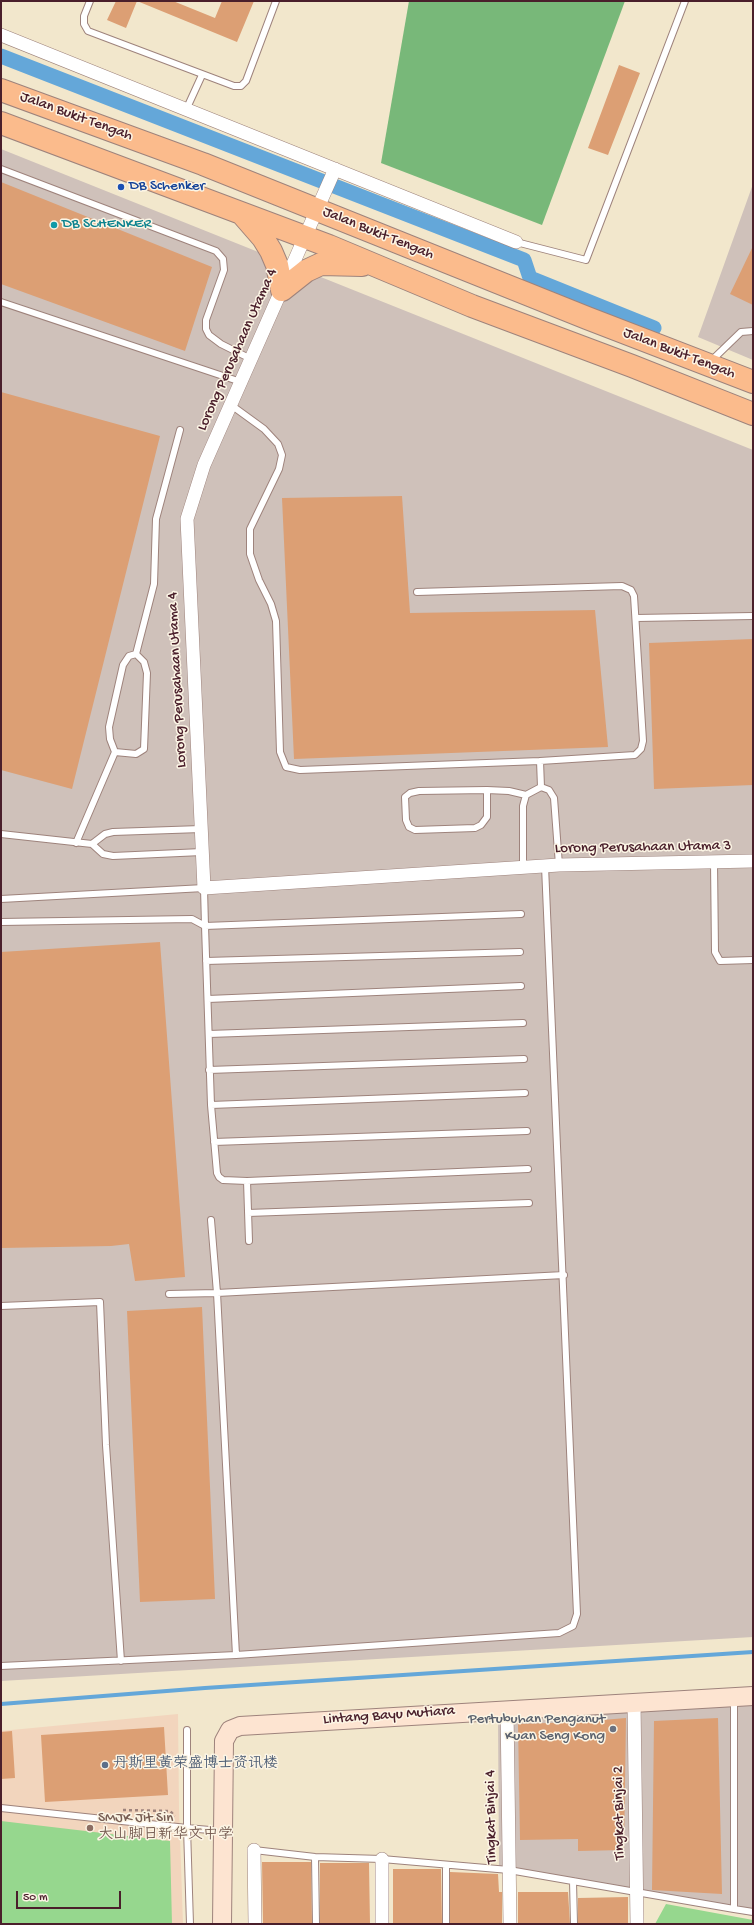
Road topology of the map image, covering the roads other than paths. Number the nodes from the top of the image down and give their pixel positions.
1 (90, 1) edge
2 (276, 1) edge
3 (685, 1) edge
4 (1, 35) edge
5 (202, 75) junction
6 (1, 90) edge
7 (186, 110) junction
8 (1, 123) edge
9 (1, 169) edge
10 (332, 175) junction
11 (321, 202) junction
12 (241, 212) junction
13 (306, 237) junction
14 (516, 242) joint
15 (377, 266) junction
16 (282, 290) junction
17 (1, 302) edge
18 (753, 331) edge
19 (251, 359) junction
20 (707, 365) junction
21 (241, 382) junction
22 (753, 382) edge
23 (231, 405) junction
24 (753, 414) edge
25 (180, 430) dead end
26 (417, 592) dead end
27 (753, 616) edge
28 (636, 618) junction
29 (136, 654) junction
30 (115, 752) junction
31 (540, 760) junction
32 (541, 788) junction
33 (487, 790) junction
34 (526, 795) junction
35 (201, 829) junction
36 (1, 834) edge
37 (76, 842) junction
38 (92, 844) junction
39 (202, 852) junction
40 (753, 861) edge
41 (714, 862) junction
42 (559, 865) junction
43 (534, 866) junction
44 (204, 888) junction
45 (1, 899) edge
46 (521, 914) dead end
47 (1, 922) edge
48 (205, 926) junction
49 (520, 952) dead end
50 (753, 960) edge
51 (206, 961) junction
52 (521, 986) dead end
53 (208, 999) junction
54 (522, 1023) dead end
55 (208, 1034) junction
56 (524, 1059) dead end
57 (210, 1070) junction
58 (525, 1094) dead end
59 (211, 1105) junction
60 (527, 1131) dead end
61 (214, 1142) junction
62 (528, 1169) dead end
63 (247, 1181) junction
64 (530, 1203) dead end
65 (248, 1213) junction
66 (211, 1220) dead end
67 (249, 1241) dead end
68 (564, 1275) junction
69 (217, 1293) junction
70 (169, 1294) dead end
71 (1, 1306) edge
72 (236, 1655) junction
73 (121, 1661) junction
74 (1, 1666) edge
75 (753, 1696) edge
76 (734, 1697) junction
77 (634, 1702) junction
78 (507, 1709) junction
79 (188, 1730) dead end
80 (1, 1808) edge
81 (187, 1828) junction
82 (223, 1831) junction
83 (254, 1850) joint
84 (315, 1857) junction
85 (382, 1859) junction
86 (446, 1866) junction
87 (509, 1870) junction
88 (573, 1881) junction
89 (637, 1892) junction
90 (734, 1909) junction
91 (753, 1912) edge
92 (190, 1924) edge
93 (222, 1924) edge
94 (255, 1924) edge
95 (316, 1924) edge
96 (382, 1924) edge
97 (446, 1924) edge
98 (510, 1924) edge
99 (574, 1924) edge
100 (637, 1924) edge

1 - 5 lane
2 - 5 lane
3 - 14 lane
4 - 7 street
5 - 7 lane
6 - 11 highway, Jalan Bukit Tengah
7 - 10 street
8 - 12 highway, Jalan Bukit Tengah
9 - 19 lane
10 - 11 street, Lorong Perusahaan Utama 4
10 - 14 street
11 - 13 street, Lorong Perusahaan Utama 4
11 - 20 highway, Jalan Bukit Tengah
12 - 13 highway, Jalan Bukit Tengah
12 - 16 highway
13 - 15 highway, Jalan Bukit Tengah
13 - 16 street, Lorong Perusahaan Utama 4
15 - 16 highway
15 - 24 highway, Jalan Bukit Tengah
16 - 19 street, Lorong Perusahaan Utama 4
17 - 21 lane
18 - 20 lane
19 - 21 street, Lorong Perusahaan Utama 4
20 - 22 highway, Jalan Bukit Tengah
21 - 23 street, Lorong Perusahaan Utama 4
23 - 31 lane
23 - 35 street, Lorong Perusahaan Utama 4
25 - 29 lane
26 - 28 lane
27 - 28 lane
28 - 31 lane
29 - 30 lane
29 - 30 lane
30 - 37 lane
31 - 32 lane
32 - 34 lane
32 - 42 lane
33 - 33 lane
33 - 34 lane
34 - 43 lane
35 - 38 lane
35 - 39 street, Lorong Perusahaan Utama 4
36 - 37 lane
37 - 38 lane
38 - 39 lane
39 - 44 street, Lorong Perusahaan Utama 4
40 - 41 street, Lorong Perusahaan Utama 3
41 - 42 street, Lorong Perusahaan Utama 3
41 - 50 lane
42 - 43 street, Lorong Perusahaan Utama 3
43 - 44 street
43 - 68 lane
44 - 45 lane
44 - 48 lane
46 - 48 lane
47 - 48 lane
48 - 51 lane
49 - 51 lane
51 - 53 lane
52 - 53 lane
53 - 55 lane
54 - 55 lane
55 - 57 lane
56 - 57 lane
57 - 59 lane
58 - 59 lane
59 - 61 lane
60 - 61 lane
61 - 63 lane
62 - 63 lane
63 - 65 lane
64 - 65 lane
65 - 67 lane
66 - 69 lane
68 - 69 lane
68 - 72 lane
69 - 70 lane
69 - 72 lane
71 - 73 lane
72 - 73 lane
73 - 74 lane
75 - 76 street, Lintang Bayu Mutiara
76 - 77 street, Lintang Bayu Mutiara
76 - 90 lane
77 - 78 street, Lintang Bayu Mutiara
77 - 89 street, Tingkat Binjai 2
78 - 82 street, Lintang Bayu Mutiara
78 - 87 street, Tingkat Binjai 4
79 - 81 lane
80 - 81 lane
81 - 82 lane
81 - 92 lane
82 - 93 street
83 - 84 lane
83 - 94 street
84 - 85 lane
84 - 95 lane
85 - 86 lane
85 - 96 street
86 - 87 lane
86 - 97 lane
87 - 88 lane
87 - 98 street, Tingkat Binjai 4
88 - 89 lane
88 - 99 lane
89 - 90 lane
89 - 100 street, Tingkat Binjai 2
90 - 91 lane

